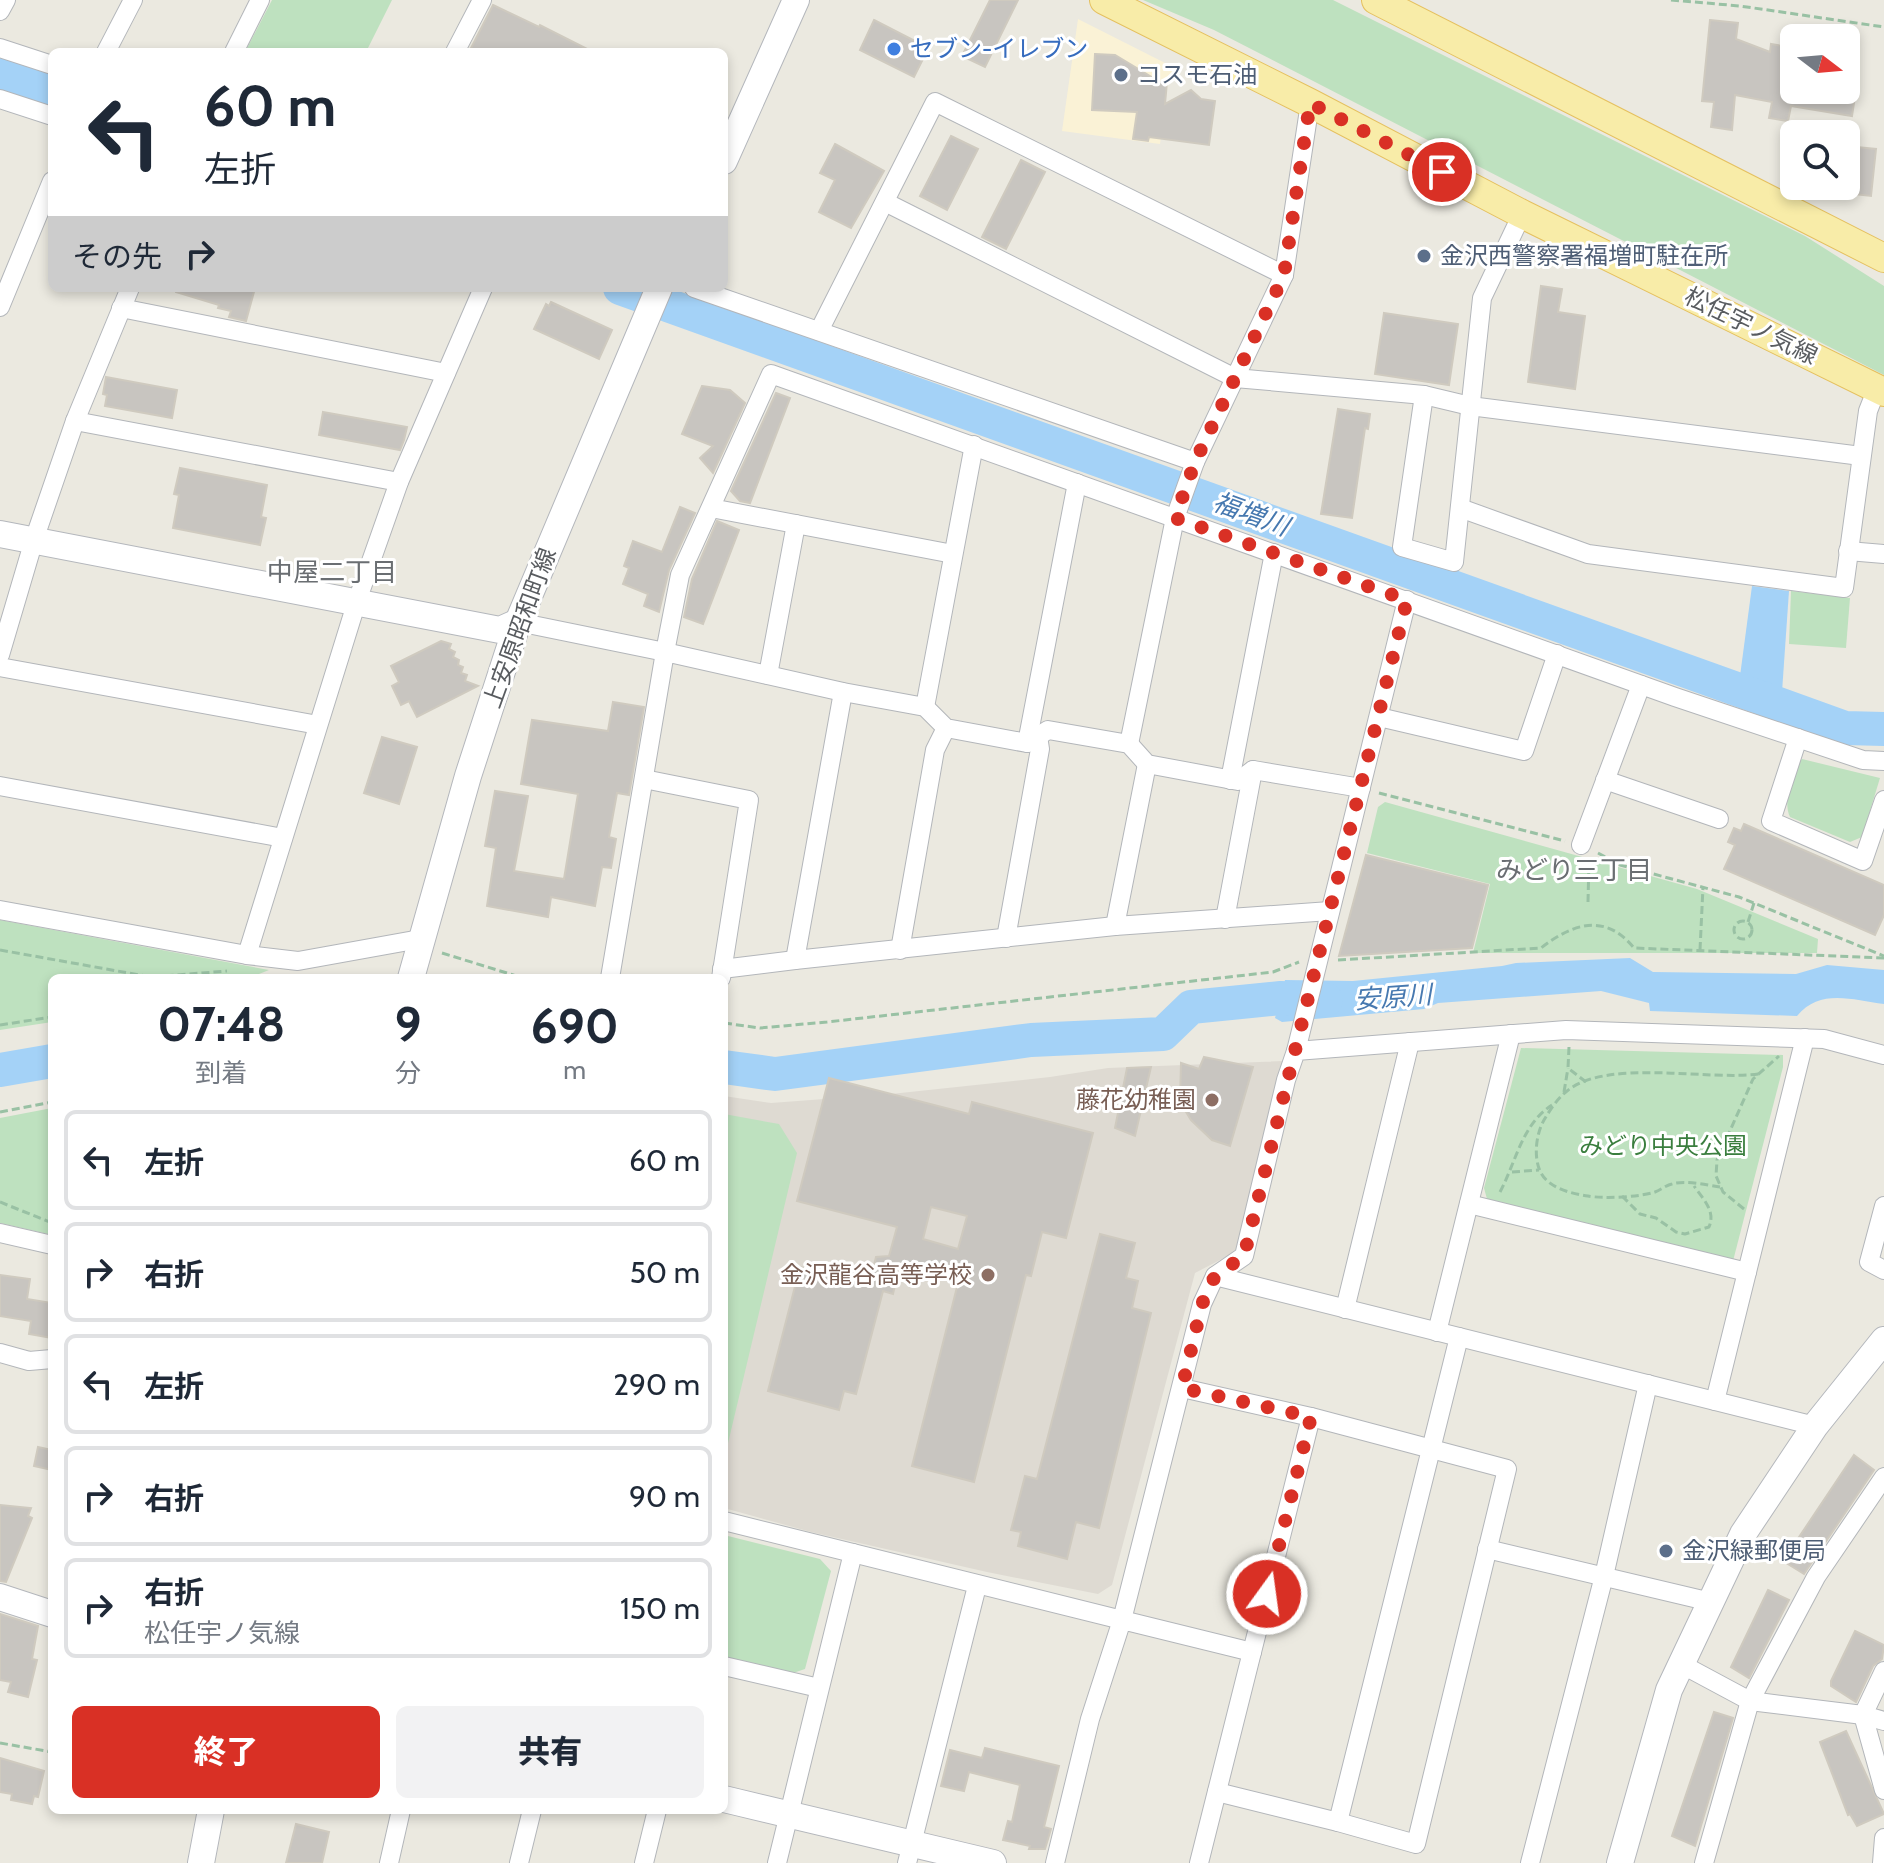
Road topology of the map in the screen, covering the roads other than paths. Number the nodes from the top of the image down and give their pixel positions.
1 (6, 0) edge
2 (133, 0) edge
3 (260, 0) edge
4 (796, 0) edge
5 (1104, 0) edge
6 (1376, 0) edge
7 (475, 2) edge
8 (0, 11) edge
9 (0, 48) edge
10 (108, 48) edge
11 (236, 48) edge
12 (457, 48) edge
13 (48, 64) edge
14 (0, 99) edge
15 (1310, 103) junction
16 (48, 115) edge
17 (728, 152) edge
18 (48, 191) edge
19 (885, 202) junction
20 (1522, 214) junction
21 (1884, 258) edge
22 (1284, 275) junction
23 (128, 292) edge
24 (481, 292) edge
25 (657, 292) edge
26 (706, 292) edge
27 (0, 307) edge
28 (121, 308) junction
29 (819, 331) junction
30 (446, 373) junction
31 (1235, 378) junction
32 (1881, 390) edge
33 (1424, 395) junction
34 (1470, 406) junction
35 (75, 421) junction
36 (974, 445) junction
37 (1861, 456) junction
38 (1193, 468) junction
39 (399, 482) junction
40 (1077, 483) junction
41 (711, 508) junction
42 (1460, 508) junction
43 (1178, 511) junction
44 (796, 524) junction
45 (0, 534) edge
46 (34, 540) junction
47 (1848, 551) junction
48 (1274, 553) junction
49 (953, 554) junction
50 (1884, 554) edge
51 (1407, 600) junction
52 (357, 601) junction
53 (518, 622) junction
54 (665, 652) junction
55 (1557, 654) junction
56 (0, 655) edge
57 (0, 667) edge
58 (768, 675) junction
59 (1641, 685) junction
60 (843, 692) junction
61 (925, 707) junction
62 (1379, 717) junction
63 (318, 725) junction
64 (946, 728) junction
65 (1798, 738) junction
66 (1033, 740) junction
67 (1129, 744) junction
68 (1884, 761) edge
69 (1147, 764) junction
70 (1253, 770) junction
71 (644, 779) junction
72 (1230, 780) junction
73 (1605, 780) junction
74 (0, 786) edge
75 (1361, 788) junction
76 (1884, 800) edge
77 (1719, 819) dead end
78 (283, 838) junction
79 (1581, 845) road end
80 (0, 910) edge
81 (1330, 911) junction
82 (1225, 919) junction
83 (1115, 926) junction
84 (1006, 938) junction
85 (419, 944) junction
86 (900, 950) junction
87 (795, 960) junction
88 (242, 962) junction
89 (412, 974) edge
90 (611, 974) edge
91 (722, 974) edge
92 (1511, 1034) junction
93 (1805, 1038) junction
94 (1410, 1042) junction
95 (1298, 1044) junction
96 (1884, 1055) edge
97 (1469, 1204) junction
98 (1884, 1206) edge
99 (0, 1233) edge
100 (48, 1244) edge
101 (1884, 1270) edge
102 (1747, 1272) junction
103 (1215, 1276) junction
104 (1345, 1309) junction
105 (1437, 1332) junction
106 (1459, 1337) junction
107 (1884, 1340) edge
108 (0, 1353) edge
109 (48, 1359) edge
110 (1648, 1384) junction
111 (1182, 1388) junction
112 (1715, 1401) junction
113 (1311, 1417) junction
114 (1815, 1426) junction
115 (1431, 1449) junction
116 (1884, 1477) edge
117 (728, 1522) edge
118 (1487, 1549) junction
119 (853, 1553) junction
120 (1604, 1576) junction
121 (977, 1586) junction
122 (0, 1597) edge
123 (1711, 1602) junction
124 (48, 1613) edge
125 (1122, 1620) junction
126 (1252, 1652) junction
127 (1681, 1664) junction
128 (728, 1667) edge
129 (1884, 1671) edge
130 (819, 1688) junction
131 (1750, 1701) junction
132 (1863, 1715) junction
133 (1884, 1721) edge
134 (1884, 1790) edge
135 (1217, 1792) junction
136 (728, 1800) edge
137 (210, 1814) edge
138 (400, 1814) edge
139 (531, 1814) edge
140 (656, 1814) edge
141 (788, 1814) junction
142 (1338, 1822) junction
143 (1884, 1838) edge
144 (909, 1853) edge
145 (201, 1863) edge
146 (389, 1863) edge
147 (519, 1863) edge
148 (644, 1863) edge
149 (777, 1863) edge
150 (993, 1863) edge
151 (1055, 1863) edge
152 (1199, 1863) edge
153 (1530, 1863) edge
154 (1620, 1863) edge
155 (1704, 1863) edge
156 (1882, 1863) edge

1 - 8 street
2 - 10 street
3 - 11 street
4 - 17 street
5 - 15 main road, 松任宇ノ気線
6 - 21 main road
7 - 12 street
9 - 13 street
14 - 16 street
15 - 20 main road, 松任宇ノ気線
15 - 22 street
18 - 27 street
19 - 22 street
19 - 29 street
19 - 31 street
20 - 32 main road, 松任宇ノ気線
20 - 34 street
22 - 31 street
23 - 28 street
24 - 30 street
25 - 53 street, 上安原昭和町線
26 - 29 street
28 - 30 street
28 - 35 street
29 - 38 street
30 - 39 street
31 - 33 street
31 - 38 street
32 - 37 street
33 - 34 street
33 - 42 street
34 - 37 street
34 - 42 street
35 - 39 street
35 - 46 street
36 - 40 street
36 - 41 street
36 - 49 street
37 - 47 street
38 - 43 street
39 - 52 street
40 - 43 street
40 - 66 street
41 - 44 street
41 - 54 street
42 - 47 street
43 - 48 street
43 - 67 street
44 - 49 street
44 - 58 street
45 - 46 street
46 - 52 street
46 - 56 street
47 - 50 street
48 - 51 street
48 - 72 street
49 - 61 street
51 - 55 street
51 - 62 street
52 - 53 street
52 - 63 street
53 - 54 street
53 - 85 street, 上安原昭和町線
54 - 58 street
54 - 71 street
55 - 59 street
55 - 62 street
57 - 63 street
58 - 60 street
59 - 65 street
59 - 73 street
60 - 61 street
60 - 87 street
61 - 64 street
62 - 75 street
63 - 78 street
64 - 66 street
64 - 86 street
65 - 68 street
65 - 76 street
66 - 67 street
66 - 84 street
67 - 69 street
69 - 72 street
69 - 83 street
70 - 72 street
70 - 75 street
70 - 82 street
71 - 90 street
71 - 91 street
73 - 77 street
73 - 79 street
74 - 78 street
75 - 81 street
78 - 88 street
80 - 88 street
81 - 82 street
81 - 95 street
82 - 83 street
83 - 84 street
84 - 86 street
85 - 88 street
85 - 89 street, 上安原昭和町線
86 - 87 street
87 - 91 street
92 - 93 street
92 - 94 street
92 - 97 street
93 - 96 street
93 - 102 street
94 - 95 street
94 - 104 street
95 - 103 street
97 - 102 street
97 - 105 street
98 - 101 street
99 - 100 street
102 - 112 street
103 - 104 street
103 - 111 street
104 - 105 street
105 - 106 street
106 - 110 street
106 - 115 street
107 - 114 street
108 - 109 street
110 - 112 street
110 - 120 street
111 - 113 street
111 - 125 street
112 - 114 street
113 - 115 street
113 - 126 street
114 - 123 street
115 - 118 street
115 - 142 street
116 - 131 street
117 - 119 street
118 - 120 street
118 - 142 street
119 - 121 street
119 - 130 street
120 - 123 street
120 - 153 street
121 - 125 street
121 - 144 street
122 - 124 street
123 - 127 street
125 - 126 street
125 - 151 street
126 - 135 street
127 - 131 street
127 - 154 street
128 - 130 street
129 - 132 street
130 - 141 street
131 - 132 street
131 - 155 street
132 - 133 street
132 - 134 street
135 - 142 street
135 - 152 street
136 - 141 street
137 - 145 street
138 - 146 street
139 - 147 street
140 - 148 street
141 - 144 street
141 - 149 street
143 - 156 street
144 - 150 street

